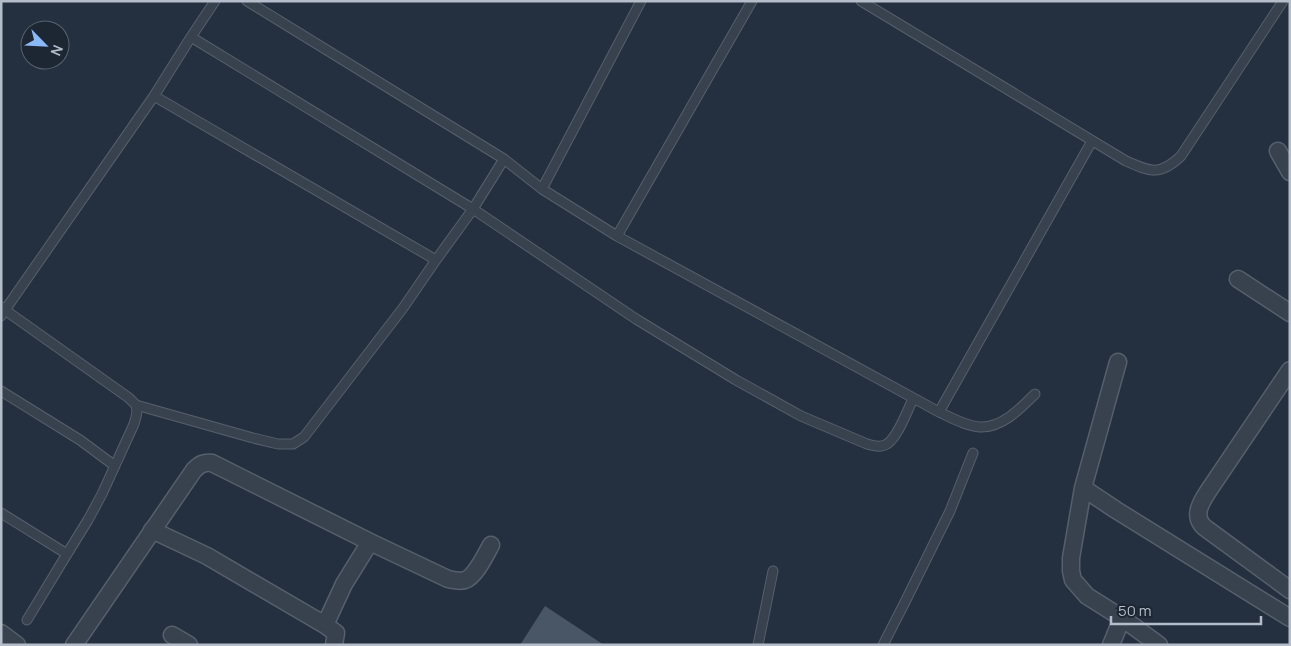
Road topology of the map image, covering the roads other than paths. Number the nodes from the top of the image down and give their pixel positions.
1 (215, 1) edge
2 (247, 1) edge
3 (641, 1) edge
4 (752, 1) edge
5 (862, 1) edge
6 (1283, 1) edge
7 (191, 37) junction
8 (154, 96) junction
9 (1092, 141) junction
10 (1278, 151) dead end
11 (504, 159) junction
12 (1290, 172) edge
13 (542, 189) junction
14 (473, 209) junction
15 (617, 236) junction
16 (436, 260) junction
17 (1238, 279) dead end
18 (3, 311) edge
19 (1290, 313) edge
20 (1118, 362) dead end
21 (1290, 370) edge
22 (1285, 389) edge
23 (1, 391) edge
24 (1035, 394) dead end
25 (914, 399) junction
26 (136, 405) junction
27 (939, 412) junction
28 (973, 453) dead end
29 (115, 466) junction
30 (1083, 488) junction
31 (1, 512) edge
32 (152, 530) junction
33 (370, 542) junction
34 (492, 545) dead end
35 (67, 554) junction
36 (773, 571) dead end
37 (1290, 590) edge
38 (1122, 618) junction
39 (1290, 618) edge
40 (28, 620) dead end
41 (325, 625) junction
42 (1, 633) edge
43 (172, 636) dead end
44 (17, 645) edge
45 (74, 645) edge
46 (189, 645) edge
47 (334, 645) edge
48 (758, 645) edge
49 (883, 645) edge
50 (1111, 645) edge
51 (1159, 645) edge

1 - 7 lane
2 - 11 lane
3 - 13 lane
4 - 15 lane
5 - 9 lane
6 - 9 lane
7 - 8 lane
7 - 14 lane
8 - 16 lane
8 - 18 lane
9 - 27 lane
10 - 12 street
11 - 13 lane
11 - 14 lane
13 - 15 lane
14 - 16 lane
14 - 25 lane
15 - 25 lane
16 - 26 lane
17 - 19 street
18 - 26 lane
20 - 30 street
21 - 22 street
22 - 37 street
23 - 29 lane
24 - 27 lane
25 - 27 lane
26 - 29 lane
28 - 49 lane
29 - 35 lane
30 - 38 street
30 - 39 street
31 - 35 lane
32 - 33 street
32 - 41 street
32 - 45 street
33 - 34 street
33 - 41 street
35 - 40 lane
36 - 48 lane
38 - 50 street
38 - 51 street
41 - 47 street
42 - 44 street
43 - 46 street

